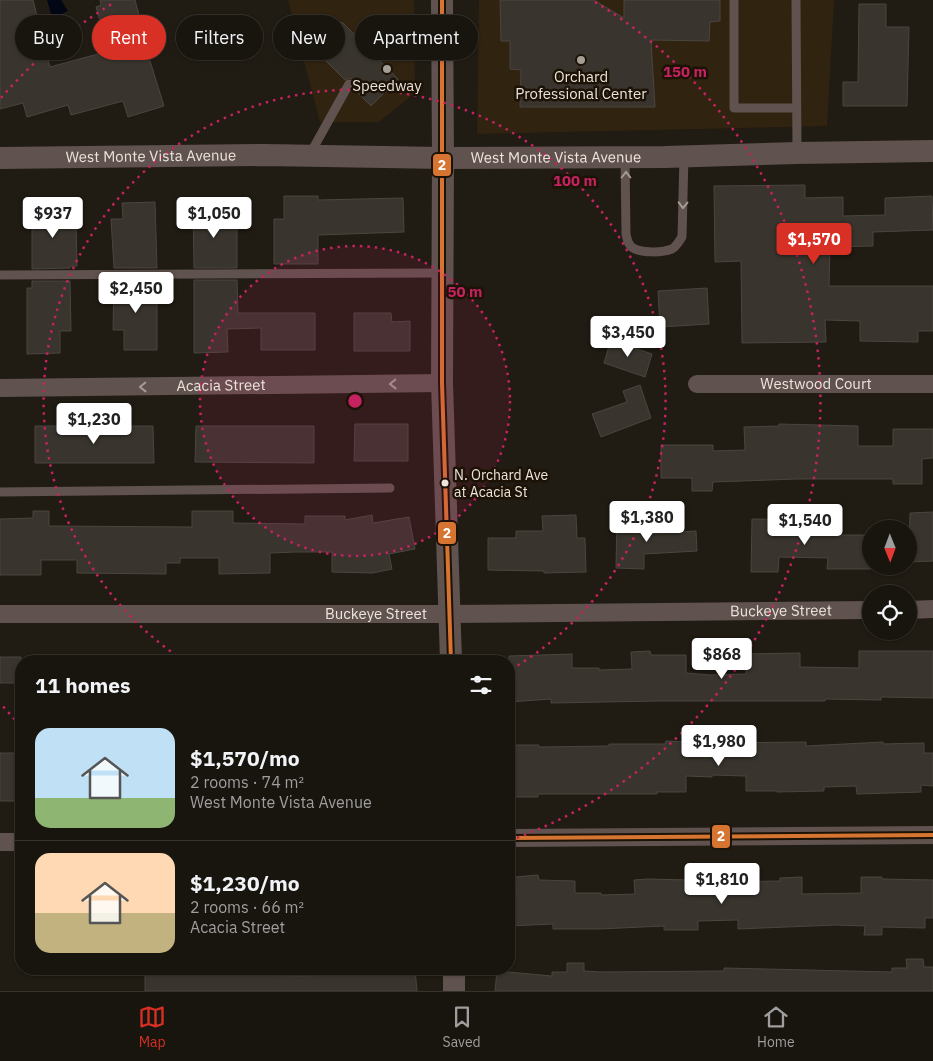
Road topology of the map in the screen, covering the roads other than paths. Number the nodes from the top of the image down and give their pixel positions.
1 (734, 0) edge
2 (796, 0) edge
3 (442, 10) edge
4 (425, 15) edge
5 (350, 84) dead end
6 (796, 108) junction
7 (933, 151) edge
8 (797, 152) junction
9 (309, 156) junction
10 (684, 156) junction
11 (626, 157) junction
12 (0, 158) edge
13 (443, 158) junction
14 (443, 273) junction
15 (0, 275) edge
16 (442, 383) junction
17 (697, 384) dead end
18 (933, 384) edge
19 (0, 388) edge
20 (390, 488) dead end
21 (0, 492) edge
22 (862, 610) edge
23 (917, 610) edge
24 (933, 610) edge
25 (0, 614) edge
26 (451, 614) junction
27 (451, 655) edge
28 (933, 835) edge
29 (515, 838) edge
30 (0, 842) edge
31 (15, 842) edge
32 (454, 975) edge
33 (454, 991) edge

1 - 6 lane
2 - 6 lane
3 - 4 lane
3 - 13 street
5 - 9 lane
6 - 8 lane
7 - 8 street, West Monte Vista Avenue
8 - 10 street, West Monte Vista Avenue
9 - 12 street, West Monte Vista Avenue
9 - 13 street, West Monte Vista Avenue
10 - 11 street, West Monte Vista Avenue
10 -> 11 lane
11 - 13 street, West Monte Vista Avenue
13 - 14 street
14 - 15 lane
14 - 16 street
16 -> 19 street, Acacia Street
16 - 26 street
17 - 18 street, Westwood Court
20 - 21 lane
22 - 26 street, Buckeye Street
23 - 24 street
25 - 26 street, Buckeye Street
26 - 27 street
28 - 29 street
30 - 31 street
32 - 33 street

